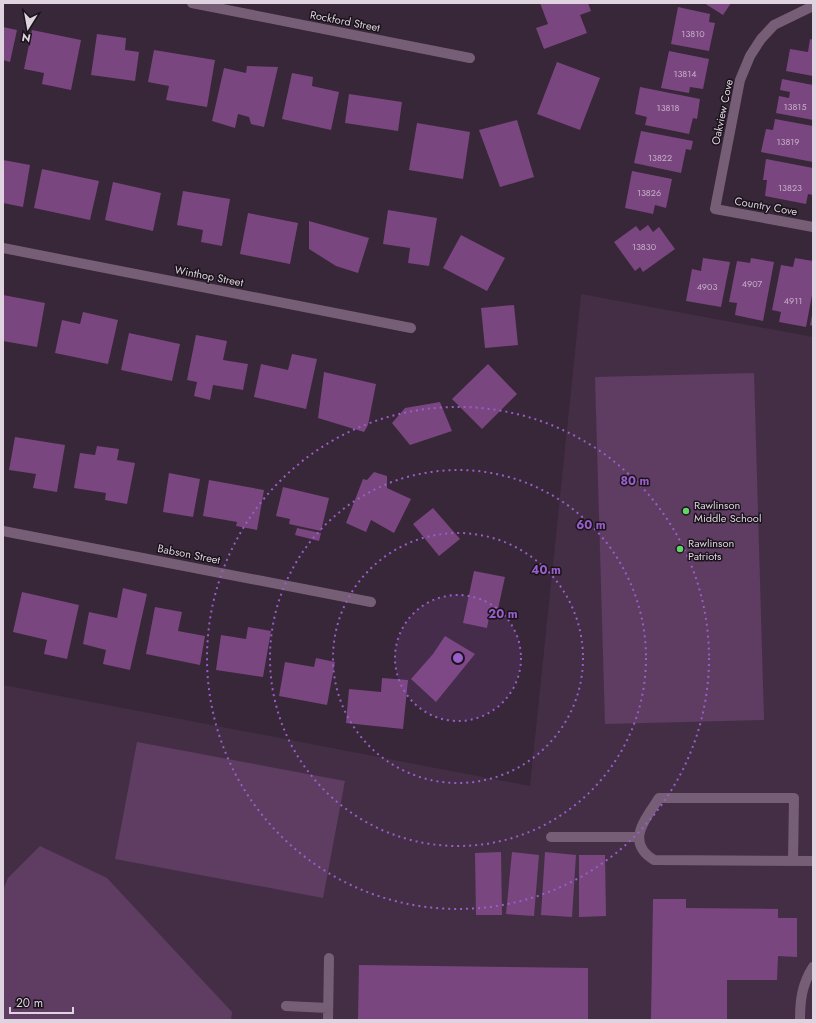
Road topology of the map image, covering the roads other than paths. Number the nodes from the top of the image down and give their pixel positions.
1 (192, 3) edge
2 (813, 6) edge
3 (470, 58) dead end
4 (715, 209) joint
5 (813, 227) edge
6 (3, 248) edge
7 (411, 328) dead end
8 (3, 531) edge
9 (371, 602) dead end
10 (552, 837) dead end
11 (639, 838) junction
12 (793, 861) junction
13 (813, 861) edge
14 (328, 958) dead end
15 (813, 967) edge
16 (286, 1006) dead end
17 (328, 1008) junction
18 (328, 1020) edge
19 (800, 1020) edge

1 - 3 street, Rockford Street
2 - 4 street, Oakview Cove
4 - 5 street, Country Cove
6 - 7 street, Winthop Street
8 - 9 street, Babson Street
10 - 11 street
11 - 12 street
11 - 12 street
12 - 13 street
14 - 17 street
15 - 19 street
16 - 17 street
17 - 18 street

